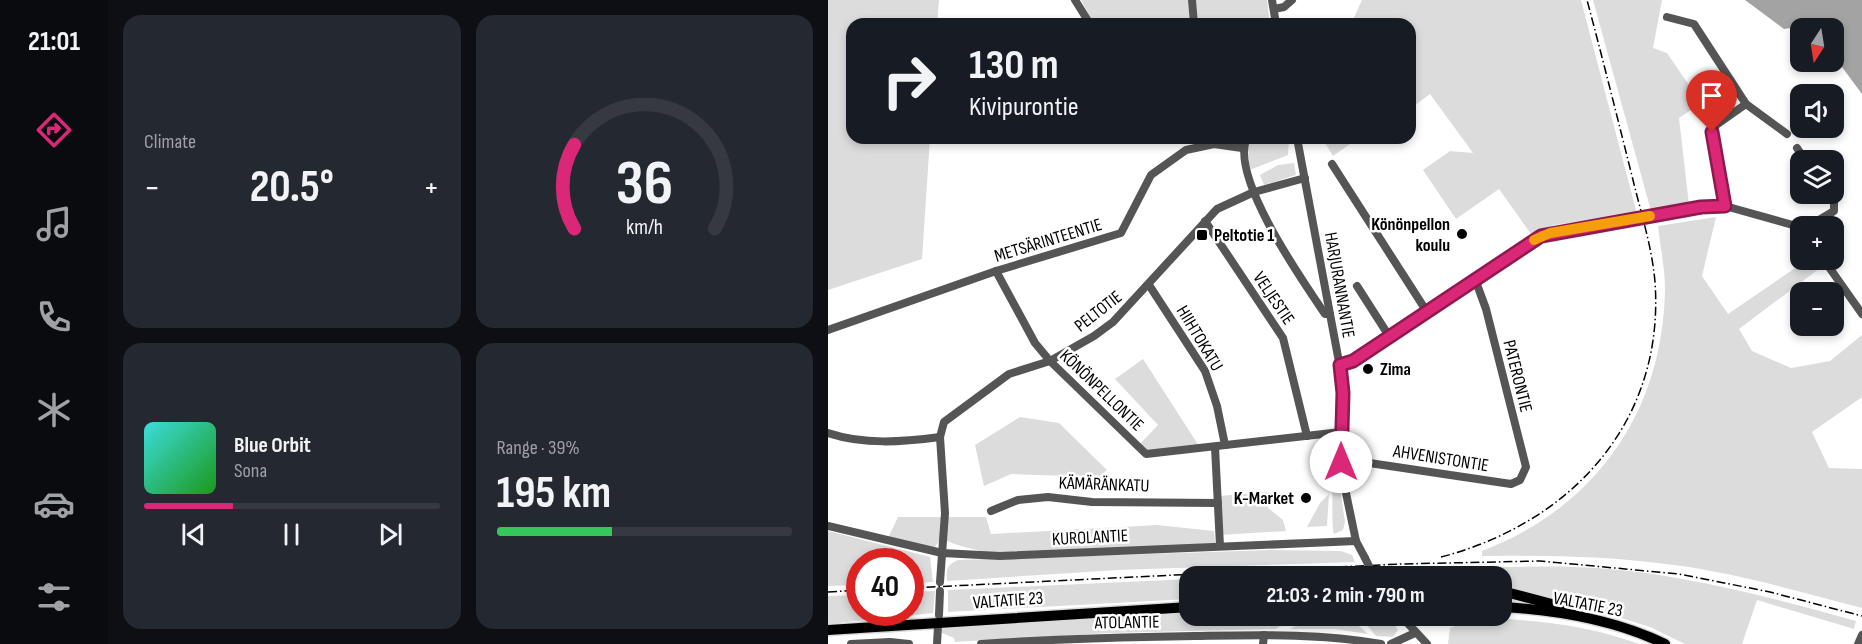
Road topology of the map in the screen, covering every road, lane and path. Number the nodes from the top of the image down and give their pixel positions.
1 (1075, 0) edge
2 (1192, 0) edge
3 (1272, 0) edge
4 (1292, 0) edge
5 (1274, 9) junction
6 (1667, 17) dead end
7 (1086, 18) edge
8 (1194, 18) edge
9 (1275, 18) edge
10 (1746, 104) junction
11 (1787, 134) dead end
12 (1244, 144) edge
13 (1298, 144) edge
14 (1242, 148) junction
15 (1332, 164) dead end
16 (1305, 178) junction
17 (1254, 192) junction
18 (1834, 204) edge
19 (1725, 206) junction
20 (1826, 216) edge
21 (1205, 221) junction
22 (1790, 224) edge
23 (1831, 270) edge
24 (996, 271) junction
25 (1475, 279) junction
26 (1149, 285) junction
27 (1357, 286) dead end
28 (1427, 312) junction
29 (1330, 314) junction
30 (1862, 314) edge
31 (828, 330) edge
32 (1389, 336) junction
33 (1050, 361) junction
34 (1340, 365) junction
35 (1341, 432) junction
36 (828, 433) edge
37 (1307, 435) junction
38 (940, 437) junction
39 (1225, 445) junction
40 (1215, 447) junction
41 (1356, 461) dead end
42 (1520, 480) joint
43 (1218, 502) junction
44 (991, 511) dead end
45 (828, 526) edge
46 (1356, 541) junction
47 (1220, 546) junction
48 (942, 553) junction
49 (1369, 566) edge
50 (1512, 594) edge
51 (1179, 606) edge
52 (1512, 608) edge
53 (939, 615) dead end
54 (938, 626) dead end
55 (1410, 626) edge
56 (828, 630) edge
57 (1414, 631) junction
58 (1637, 631) junction
59 (1264, 635) junction
60 (1274, 635) junction
61 (1862, 635) edge
62 (1322, 640) edge
63 (1065, 641) edge
64 (882, 643) edge
65 (851, 644) edge
66 (909, 644) edge
67 (938, 644) edge
68 (981, 644) edge
69 (1263, 644) edge
70 (1272, 644) edge
71 (1381, 644) edge
72 (1391, 644) edge
73 (1427, 644) edge
74 (1665, 644) edge
75 (1858, 644) edge

1 - 7 street
2 - 8 street
3 - 5 street
4 - 5 street
5 - 9 street
6 - 10 street
10 - 11 street
10 - 19 street
12 - 14 street
13 - 16 street, HARJURANNANTIE
14 - 17 street
14 - 24 street, METSÄRINTEENTIE
15 - 28 street
16 - 17 street, PELTOTIE
16 - 29 street, HARJURANNANTIE
17 - 21 street, PELTOTIE
17 - 29 street
18 - 20 street
19 - 22 street
19 - 25 street
21 - 26 street, PELTOTIE
21 - 37 street, VELJESTIE
23 - 30 street
24 - 31 street, METSÄRINTEENTIE
24 - 33 street, KÖNÖNPELLONTIE
25 - 28 street
25 - 42 street, PATERONTIE
26 - 33 street, PELTOTIE
26 - 39 street, HIIHTOKATU
27 - 32 street
28 - 32 street
29 - 34 street, HARJURANNANTIE
32 - 34 street
33 - 38 street, PELTOTIE
33 - 40 street, KÖNÖNPELLONTIE
34 - 35 street, HARJURANNANTIE
35 - 37 street, KÖNÖNPELLONTIE
35 - 46 street, HARJURANNANTIE
36 - 38 street
37 - 39 street, KÖNÖNPELLONTIE
38 - 48 street
39 - 40 street, KÖNÖNPELLONTIE
40 - 43 street
41 - 42 street, AHVENISTONTIE
43 - 44 street, KÄMÄRÄNKATU
43 - 47 street
45 - 48 street, KUROLANTIE
46 - 47 street, KUROLANTIE
46 - 49 street, HARJURANNANTIE, bridge
47 - 48 street, KUROLANTIE
48 - 53 street
50 - 58 highway
51 - 56 highway, VALTATIE 23
52 - 58 highway, VALTATIE 23
54 - 67 street
55 - 57 street
57 - 72 street
57 - 73 street
58 - 74 highway, VALTATIE 23
59 - 60 street, ATOLANTIE
59 - 63 street, ATOLANTIE
59 - 69 street
60 - 62 street, ATOLANTIE
60 - 70 street
61 - 75 street
62 - 71 street, ATOLANTIE
63 - 68 street, ATOLANTIE
64 - 65 street
64 - 66 street

